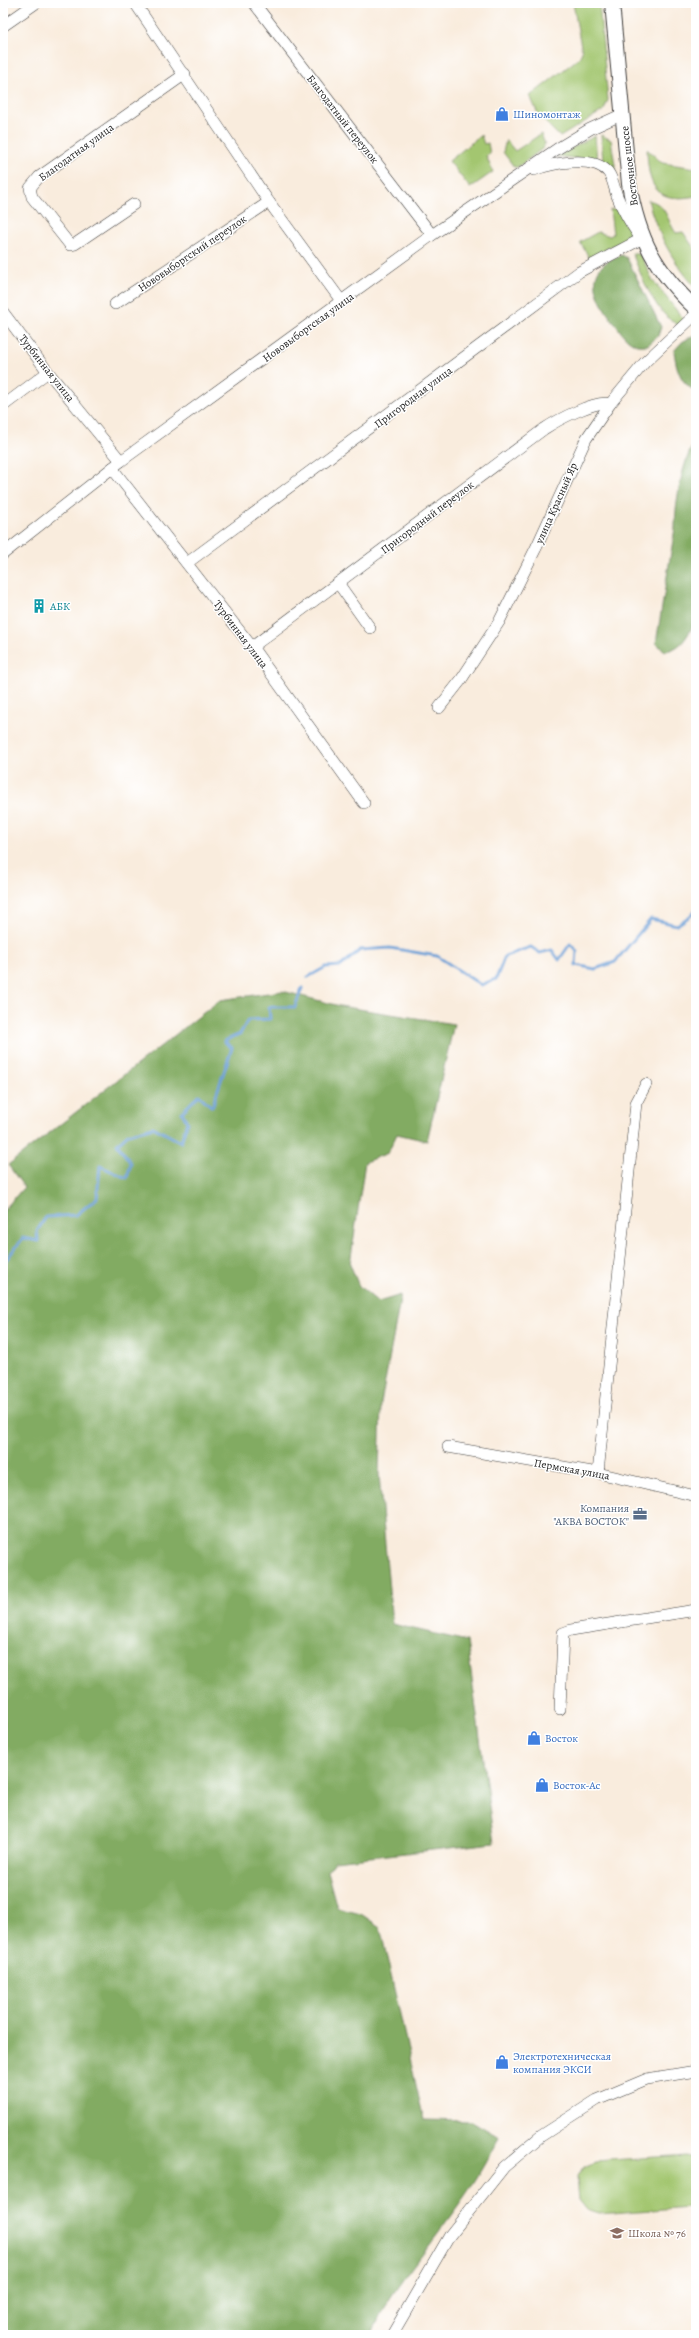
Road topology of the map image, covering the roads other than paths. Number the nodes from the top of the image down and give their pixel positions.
1 (36, 3) edge
2 (135, 3) edge
3 (254, 3) edge
4 (612, 3) edge
5 (3, 26) edge
6 (185, 74) junction
7 (623, 114) junction
8 (515, 179) junction
9 (269, 202) junction
10 (134, 204) dead end
11 (432, 236) junction
12 (642, 239) junction
13 (342, 302) junction
14 (115, 304) dead end
15 (696, 309) edge
16 (3, 312) edge
17 (696, 314) edge
18 (48, 372) junction
19 (610, 404) junction
20 (3, 406) edge
21 (121, 461) junction
22 (112, 468) junction
23 (3, 554) edge
24 (187, 563) junction
25 (338, 583) junction
26 (370, 628) dead end
27 (252, 647) junction
28 (439, 708) dead end
29 (364, 803) dead end
30 (646, 1084) dead end
31 (448, 1447) dead end
32 (598, 1473) junction
33 (696, 1496) edge
34 (696, 1610) edge
35 (560, 1709) dead end
36 (696, 2071) edge
37 (392, 2335) edge

1 - 5 street
2 - 6 street
3 - 11 street, Благодатный переулок
4 - 7 main road, Восточное шоссе
6 - 9 street
6 - 10 street, Благодатная улица
7 - 8 street, Нововыборгская улица
7 - 12 main road, Восточное шоссе
8 - 11 street, Нововыборгская улица
8 - 12 street
9 - 13 street
9 - 14 street, Нововыборгский переулок
11 - 13 street, Нововыборгская улица
12 - 15 main road, Восточное шоссе
12 - 24 street, Пригородная улица
13 - 21 street, Нововыборгская улица
16 - 18 street, Турбинная улица
17 - 19 street, улица Красный Яр
18 - 20 street
18 - 21 street, Турбинная улица
19 - 25 street, Пригородный переулок
19 - 28 street, улица Красный Яр
21 - 22 street, Нововыборгская улица
22 - 23 street, Нововыборгская улица
22 - 24 street, Турбинная улица
24 - 27 street, Турбинная улица
25 - 26 street
25 - 27 street, Пригородный переулок
27 - 29 street, Турбинная улица
30 - 32 street
31 - 32 street, Пермская улица
32 - 33 street, Пермская улица
34 - 35 street
36 - 37 street

